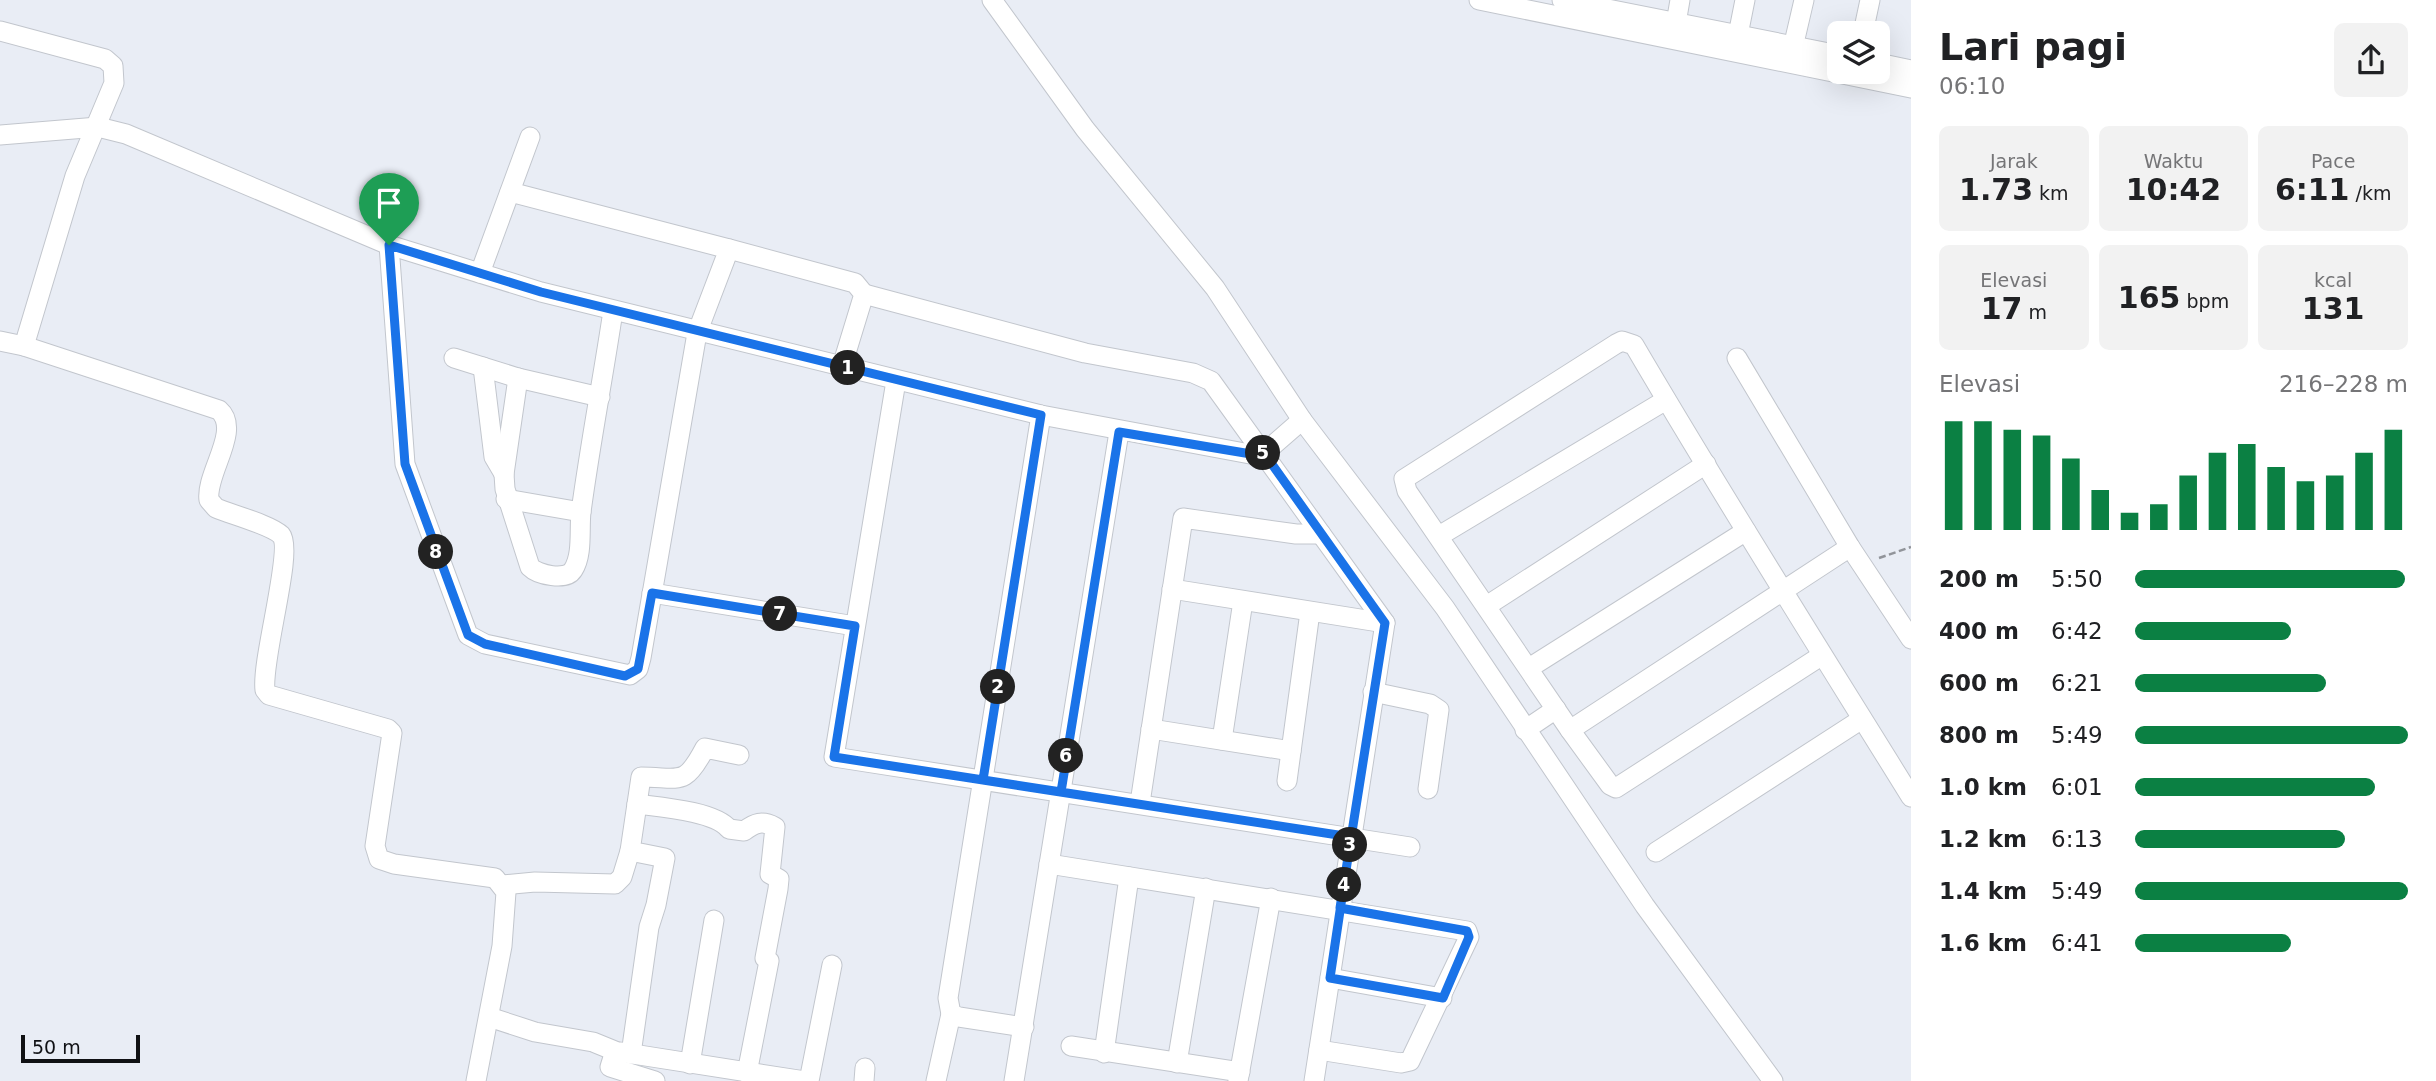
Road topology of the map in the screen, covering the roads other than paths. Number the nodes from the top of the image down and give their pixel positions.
1 (992, 0) edge
2 (1479, 0) edge
3 (1680, 0) edge
4 (1745, 0) edge
5 (1804, 0) edge
6 (1870, 0) edge
7 (1612, 4) edge
8 (1554, 5) edge
9 (1866, 21) edge
10 (0, 31) edge
11 (1674, 31) junction
12 (1738, 35) junction
13 (1792, 55) junction
14 (1827, 55) edge
15 (1890, 66) edge
16 (1911, 70) edge
17 (1911, 88) edge
18 (98, 127) junction
19 (0, 135) edge
20 (530, 136) dead end
21 (510, 192) junction
22 (389, 245) junction
23 (729, 249) junction
24 (481, 273) junction
25 (864, 294) junction
26 (613, 311) junction
27 (697, 333) junction
28 (0, 341) edge
29 (24, 346) junction
30 (454, 358) dead end
31 (1737, 358) dead end
32 (842, 366) junction
33 (483, 367) junction
34 (518, 378) junction
35 (896, 381) junction
36 (600, 397) junction
37 (1666, 400) junction
38 (1041, 415) junction
39 (1302, 420) junction
40 (1119, 432) junction
41 (1264, 453) junction
42 (1706, 464) junction
43 (504, 474) junction
44 (506, 499) junction
45 (581, 512) junction
46 (1746, 531) junction
47 (1321, 534) junction
48 (1439, 536) junction
49 (1850, 547) junction
50 (1172, 589) junction
51 (1785, 592) junction
52 (652, 593) junction
53 (1243, 601) junction
54 (1488, 605) junction
55 (1310, 612) junction
56 (1385, 623) junction
57 (855, 626) junction
58 (1911, 639) edge
59 (1821, 656) junction
60 (1529, 668) junction
61 (1373, 692) junction
62 (1862, 719) junction
63 (1539, 722) junction
64 (1151, 729) junction
65 (1570, 730) junction
66 (1222, 740) junction
67 (1291, 751) junction
68 (739, 755) dead end
69 (983, 780) junction
70 (1287, 781) dead end
71 (1428, 789) dead end
72 (1061, 792) junction
73 (1911, 797) edge
74 (1140, 803) junction
75 (637, 804) junction
76 (1351, 837) junction
77 (1410, 847) dead end
78 (630, 851) junction
79 (1657, 852) dead end
80 (1049, 864) junction
81 (1129, 877) junction
82 (503, 885) junction
83 (1206, 888) junction
84 (1271, 898) junction
85 (1340, 908) junction
86 (715, 920) dead end
87 (832, 965) dead end
88 (1330, 978) junction
89 (1443, 998) junction
90 (951, 1014) junction
91 (489, 1017) junction
92 (1024, 1027) junction
93 (1071, 1046) dead end
94 (1319, 1050) junction
95 (1104, 1053) junction
96 (616, 1063) edge
97 (1177, 1063) junction
98 (690, 1064) junction
99 (757, 1077) edge
100 (1239, 1077) edge
101 (476, 1081) edge
102 (655, 1081) edge
103 (807, 1081) edge
104 (936, 1081) edge
105 (1014, 1081) edge
106 (1314, 1081) edge
107 (1773, 1081) edge

1 - 39 street
2 - 8 street
3 - 11 street
4 - 12 street
5 - 13 street
6 - 9 street
7 - 8 street
7 - 11 street
8 - 11 street
10 - 18 street
11 - 12 street
11 - 13 street
12 - 13 street
13 - 14 street
13 - 17 street
15 - 16 street
18 - 19 street
18 - 22 street
18 - 29 street
20 - 21 street
21 - 23 street
21 - 24 street
22 - 24 street
22 - 52 street
23 - 25 street
23 - 27 street
24 - 26 street
25 - 32 street
25 - 41 street
26 - 27 street
26 - 36 street
27 - 32 street
27 - 52 street
28 - 29 street
29 - 82 street
30 - 33 street
31 - 49 street
32 - 35 street
33 - 34 street
33 - 43 street
34 - 36 street
34 - 43 street
35 - 38 street
35 - 57 street
36 - 45 street
37 - 42 street
37 - 48 street
37 - 48 street
38 - 40 street
38 - 69 street
39 - 41 street
39 - 63 street
40 - 41 street
40 - 72 street
41 - 47 street
42 - 46 street
42 - 54 street
43 - 44 street
44 - 45 street
44 - 45 street
46 - 51 street
46 - 60 street
47 - 50 street
47 - 56 street
48 - 54 street
49 - 51 street
49 - 58 street
50 - 53 street
50 - 64 street
51 - 59 street
51 - 65 street
52 - 57 street
53 - 55 street
53 - 66 street
54 - 60 street
55 - 56 street
55 - 67 street
56 - 61 street
57 - 69 street
59 - 62 street
59 - 65 street
60 - 63 street
61 - 71 street
61 - 76 street
62 - 73 street
62 - 79 street
63 - 65 street
63 - 107 street
64 - 66 street
64 - 74 street
66 - 67 street
67 - 70 street
68 - 75 street
69 - 72 street
69 - 90 street
72 - 74 street
72 - 80 street
74 - 76 street
75 - 78 street
75 - 99 street
76 - 77 street
76 - 85 street
78 - 82 street
78 - 96 street
80 - 81 street
80 - 92 street
81 - 83 street
81 - 95 street
82 - 91 street
83 - 84 street
83 - 97 street
84 - 85 street
84 - 100 street
85 - 88 street
85 - 89 street
86 - 98 street
87 - 103 street
88 - 89 street
88 - 94 street
89 - 94 street
90 - 92 street
90 - 104 street
91 - 96 street
91 - 101 street
92 - 105 street
93 - 95 street
94 - 106 street
95 - 97 street
96 - 98 street
96 - 102 street
97 - 100 street
98 - 99 street
99 - 103 street

